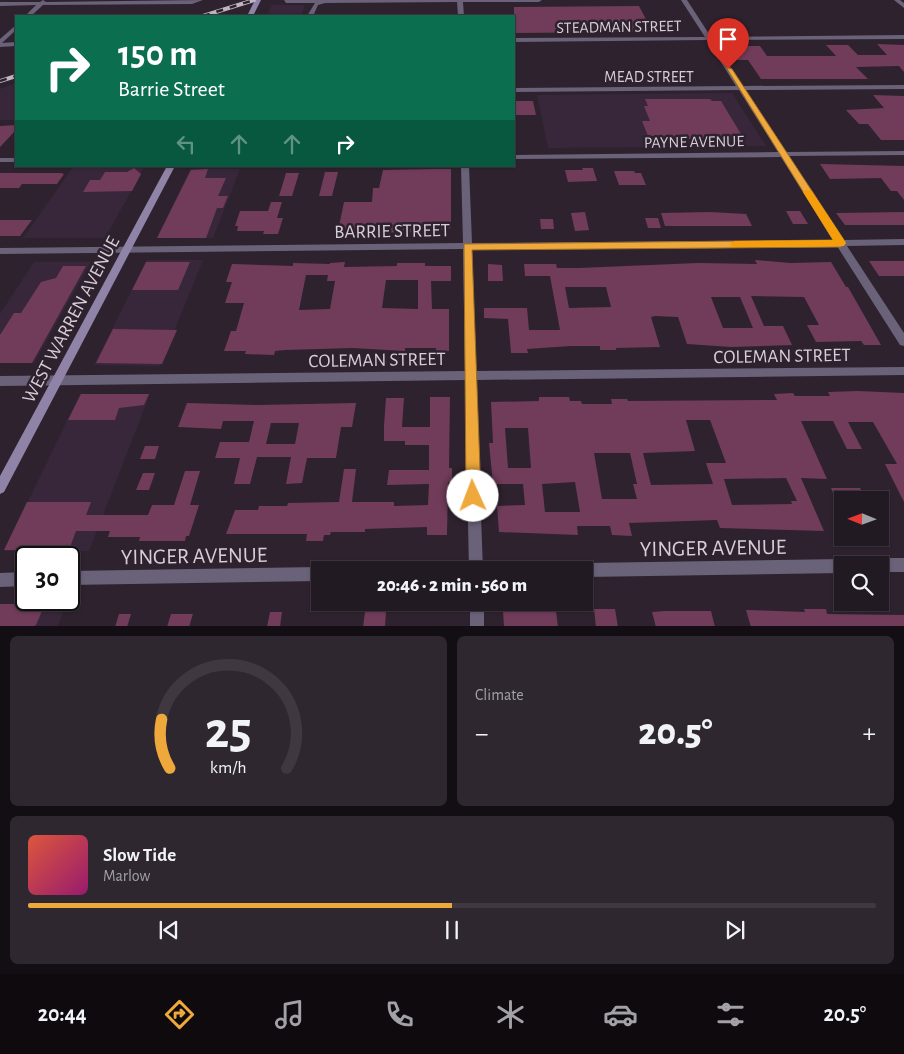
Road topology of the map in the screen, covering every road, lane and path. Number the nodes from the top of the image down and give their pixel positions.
1 (200, 0) edge
2 (258, 0) edge
3 (460, 0) edge
4 (539, 0) edge
5 (684, 0) edge
6 (897, 0) edge
7 (325, 1) junction
8 (44, 2) edge
9 (286, 2) dead end
10 (0, 4) edge
11 (904, 6) edge
12 (29, 15) edge
13 (250, 15) edge
14 (310, 15) edge
15 (461, 15) edge
16 (15, 28) edge
17 (904, 37) edge
18 (709, 39) junction
19 (515, 40) edge
20 (0, 43) edge
21 (15, 44) edge
22 (904, 87) edge
23 (741, 89) junction
24 (515, 90) edge
25 (904, 153) edge
26 (783, 154) junction
27 (515, 157) edge
28 (0, 160) edge
29 (15, 160) edge
30 (170, 167) edge
31 (465, 167) edge
32 (904, 242) edge
33 (841, 243) junction
34 (467, 247) junction
35 (126, 250) junction
36 (0, 251) edge
37 (904, 342) edge
38 (904, 371) edge
39 (470, 376) junction
40 (57, 380) junction
41 (0, 381) edge
42 (0, 488) edge
43 (476, 561) edge
44 (889, 565) edge
45 (904, 565) edge
46 (834, 566) edge
47 (593, 570) edge
48 (311, 574) edge
49 (80, 578) edge
50 (15, 579) edge
51 (0, 580) edge
52 (477, 611) edge
53 (477, 626) edge

1 - 8 street
2 - 13 main road
3 - 4 street
3 - 7 street
3 - 15 street
5 - 18 street
6 - 11 street
7 - 9 street
7 - 14 street
8 - 10 street
8 - 12 street
16 - 20 street
17 - 18 street, STEADMAN STREET
18 - 19 street, STEADMAN STREET
18 - 23 street
20 - 21 street
22 - 23 street, MEAD STREET
23 - 24 street, MEAD STREET
23 - 26 street
25 - 26 street, PAYNE AVENUE
26 - 27 street, PAYNE AVENUE
26 - 33 street
28 - 29 street
30 - 35 main road, WEST WARREN AVENUE
31 - 34 street
32 - 33 street, BARRIE STREET
33 - 34 street, BARRIE STREET
33 - 37 street
34 - 35 street, BARRIE STREET
34 - 39 street
35 - 36 street, BARRIE STREET
35 - 40 main road, WEST WARREN AVENUE
38 - 39 street, COLEMAN STREET
39 - 40 street, COLEMAN STREET
39 - 43 street
40 - 41 street, COLEMAN STREET
40 - 42 main road, WEST WARREN AVENUE
44 - 45 street
46 - 47 street, YINGER AVENUE
48 - 49 street, YINGER AVENUE
50 - 51 street
52 - 53 street

